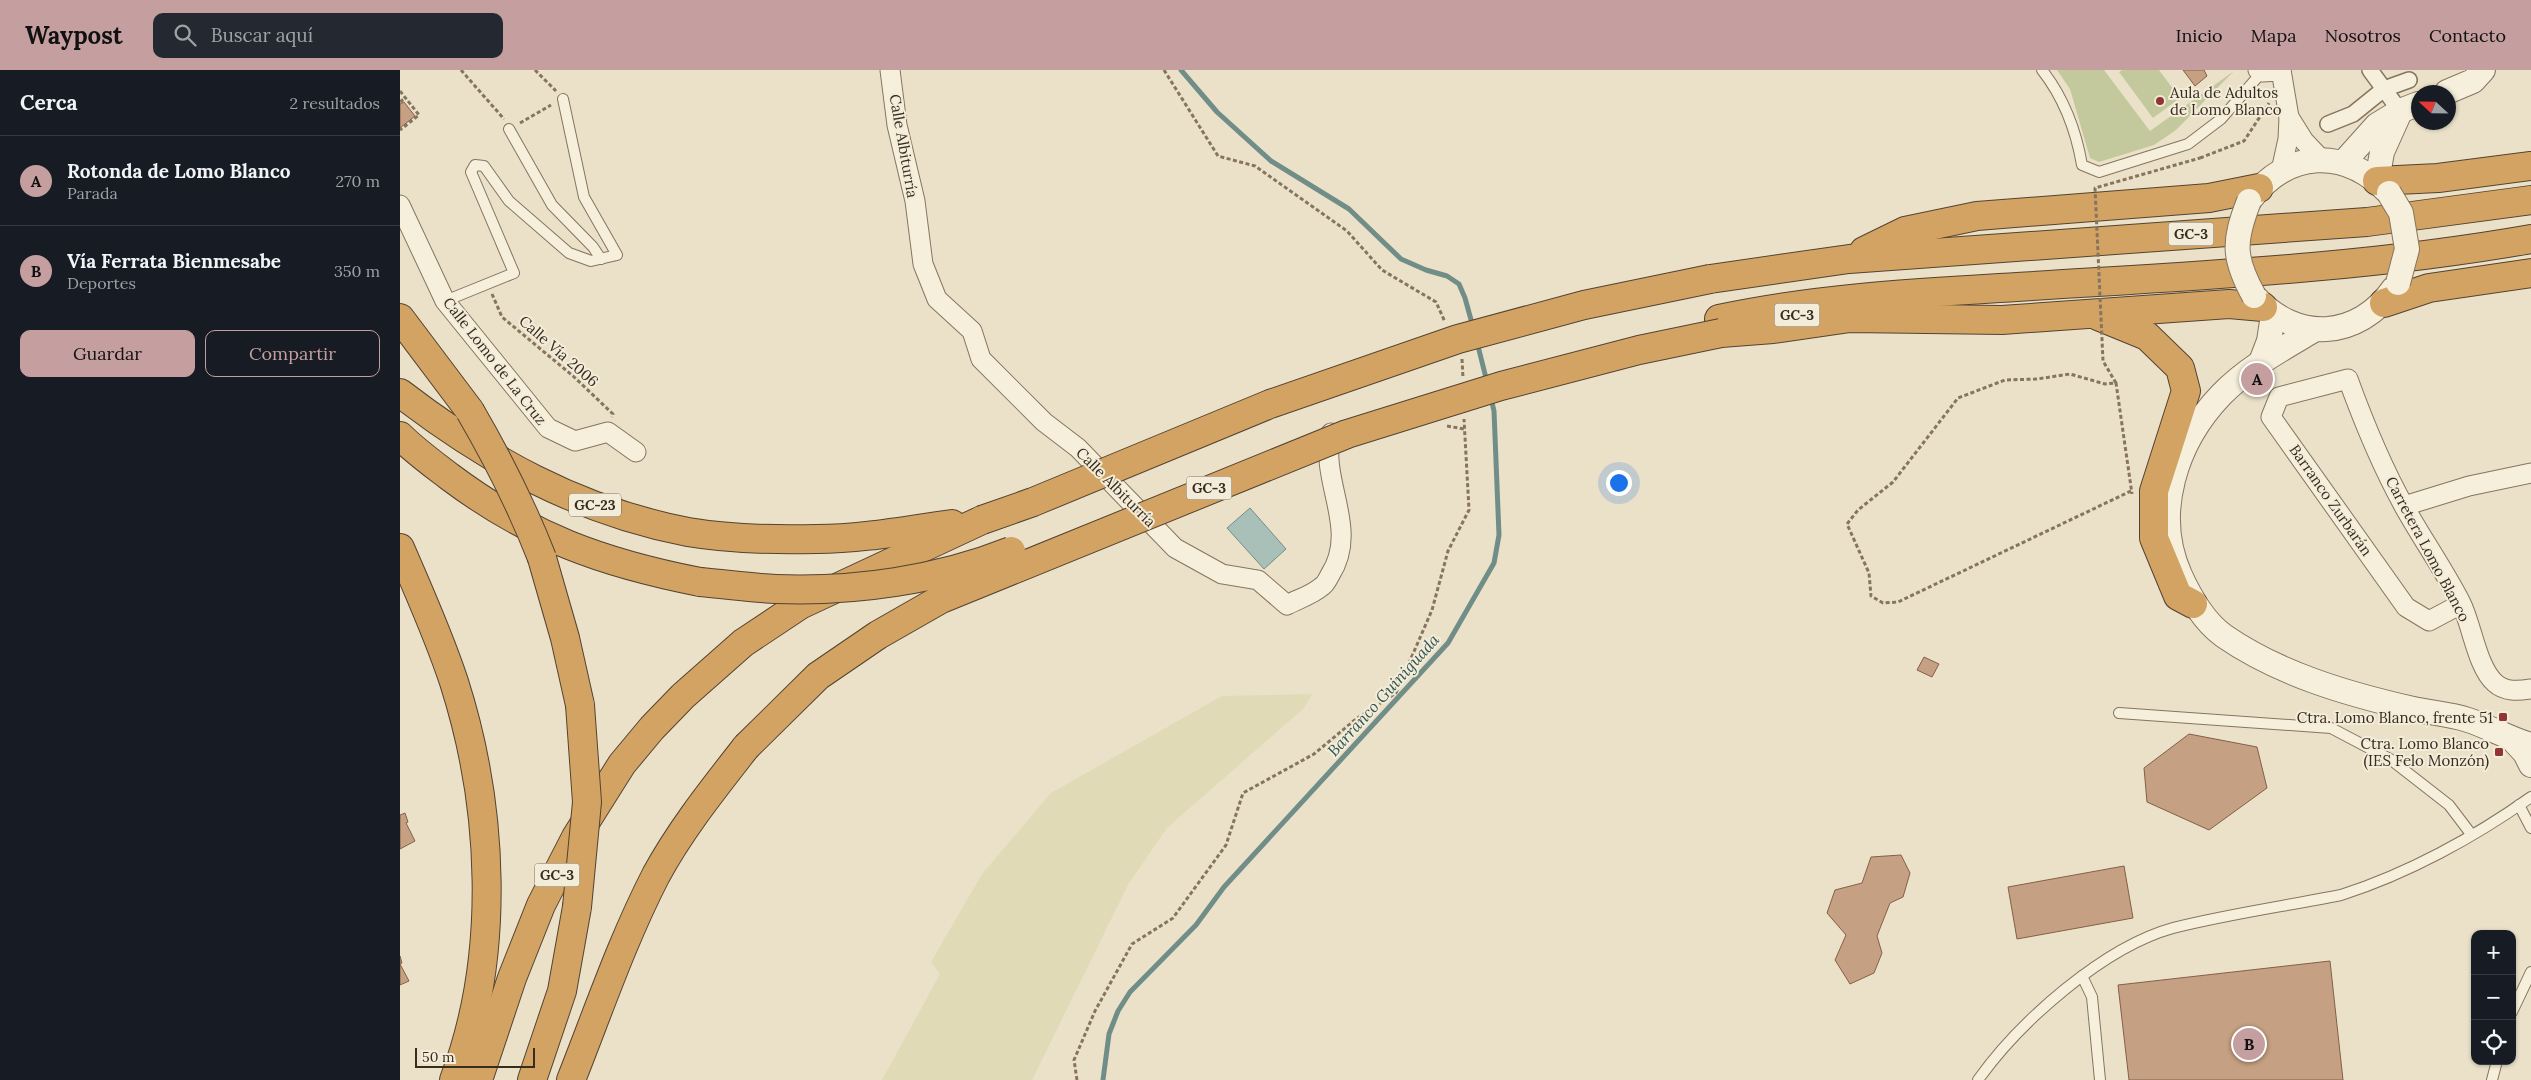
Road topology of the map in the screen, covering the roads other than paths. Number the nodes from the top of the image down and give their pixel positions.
1 (890, 70) edge
2 (2042, 70) edge
3 (2370, 70) edge
4 (2483, 70) edge
5 (2260, 71) edge
6 (2281, 71) edge
7 (2409, 80) dead end
8 (2456, 88) edge
9 (2384, 89) junction
10 (563, 99) road end
11 (2409, 107) edge
12 (2289, 117) junction
13 (2328, 124) dead end
14 (509, 129) road end
15 (2332, 161) junction
16 (2531, 166) edge
17 (2281, 171) junction
18 (2383, 187) junction
19 (2254, 195) junction
20 (2531, 200) edge
21 (400, 205) edge
22 (2531, 239) edge
23 (601, 259) junction
24 (1849, 259) junction
25 (2531, 273) edge
26 (2391, 293) junction
27 (445, 301) junction
28 (2263, 306) junction
29 (2092, 314) junction
30 (400, 318) edge
31 (1720, 326) junction
32 (2314, 330) junction
33 (2261, 362) junction
34 (2348, 380) joint
35 (400, 393) edge
36 (1412, 418) dead end
37 (400, 436) edge
38 (636, 452) dead end
39 (2531, 473) edge
40 (2404, 506) junction
41 (982, 520) junction
42 (400, 548) edge
43 (2193, 604) junction
44 (2461, 604) junction
45 (2531, 689) edge
46 (2120, 713) dead end
47 (2522, 743) edge
48 (2531, 764) edge
49 (2531, 797) edge
50 (2519, 805) junction
51 (2531, 828) edge
52 (2471, 834) junction
53 (2531, 972) edge
54 (2082, 976) junction
55 (2516, 1004) edge
56 (2497, 1065) edge
57 (454, 1080) edge
58 (478, 1080) edge
59 (532, 1080) edge
60 (571, 1080) edge
61 (1978, 1080) edge
62 (2100, 1080) edge
63 (2492, 1080) edge

1 - 36 street, Calle Albiturría
2 - 5 lane
3 - 9 street
4 - 8 street
5 - 6 street
6 - 12 street
7 - 9 street
9 - 11 street
9 - 13 street
10 - 23 lane
11 - 15 street
11 - 18 street
12 - 15 street
12 - 17 street
14 - 23 lane
15 - 17 street
15 - 18 street
16 - 18 highway
17 - 19 street
18 - 26 street, bridge
19 - 24 highway
19 - 28 street, bridge
20 - 24 highway, GC-3
21 - 27 street, Calle Lomo de La Cruz
22 - 31 highway
23 - 27 lane
24 - 41 highway, GC-3, bridge
25 - 26 highway
26 - 32 street
27 - 38 street, Calle Lomo de La Cruz
28 - 29 highway
28 - 32 street
28 - 33 street
29 - 31 highway
29 - 43 highway
30 - 59 highway, bridge
31 - 37 highway, bridge
31 - 60 highway, GC-3, bridge
32 - 33 street
33 - 43 street
34 - 40 street, Carretera Lomo Blanco
34 - 44 street, Barranco Zurbarán
35 - 41 highway, GC-23
39 - 40 street
40 - 44 street, Carretera Lomo Blanco
41 - 58 highway, GC-3, bridge
42 - 57 highway
43 - 47 street
44 - 45 street, Carretera Lomo Blanco
46 - 52 lane
47 - 48 street
49 - 50 lane
50 - 51 lane
50 - 52 lane
52 - 54 lane
53 - 55 lane
54 - 61 lane
54 - 62 lane
56 - 63 lane

